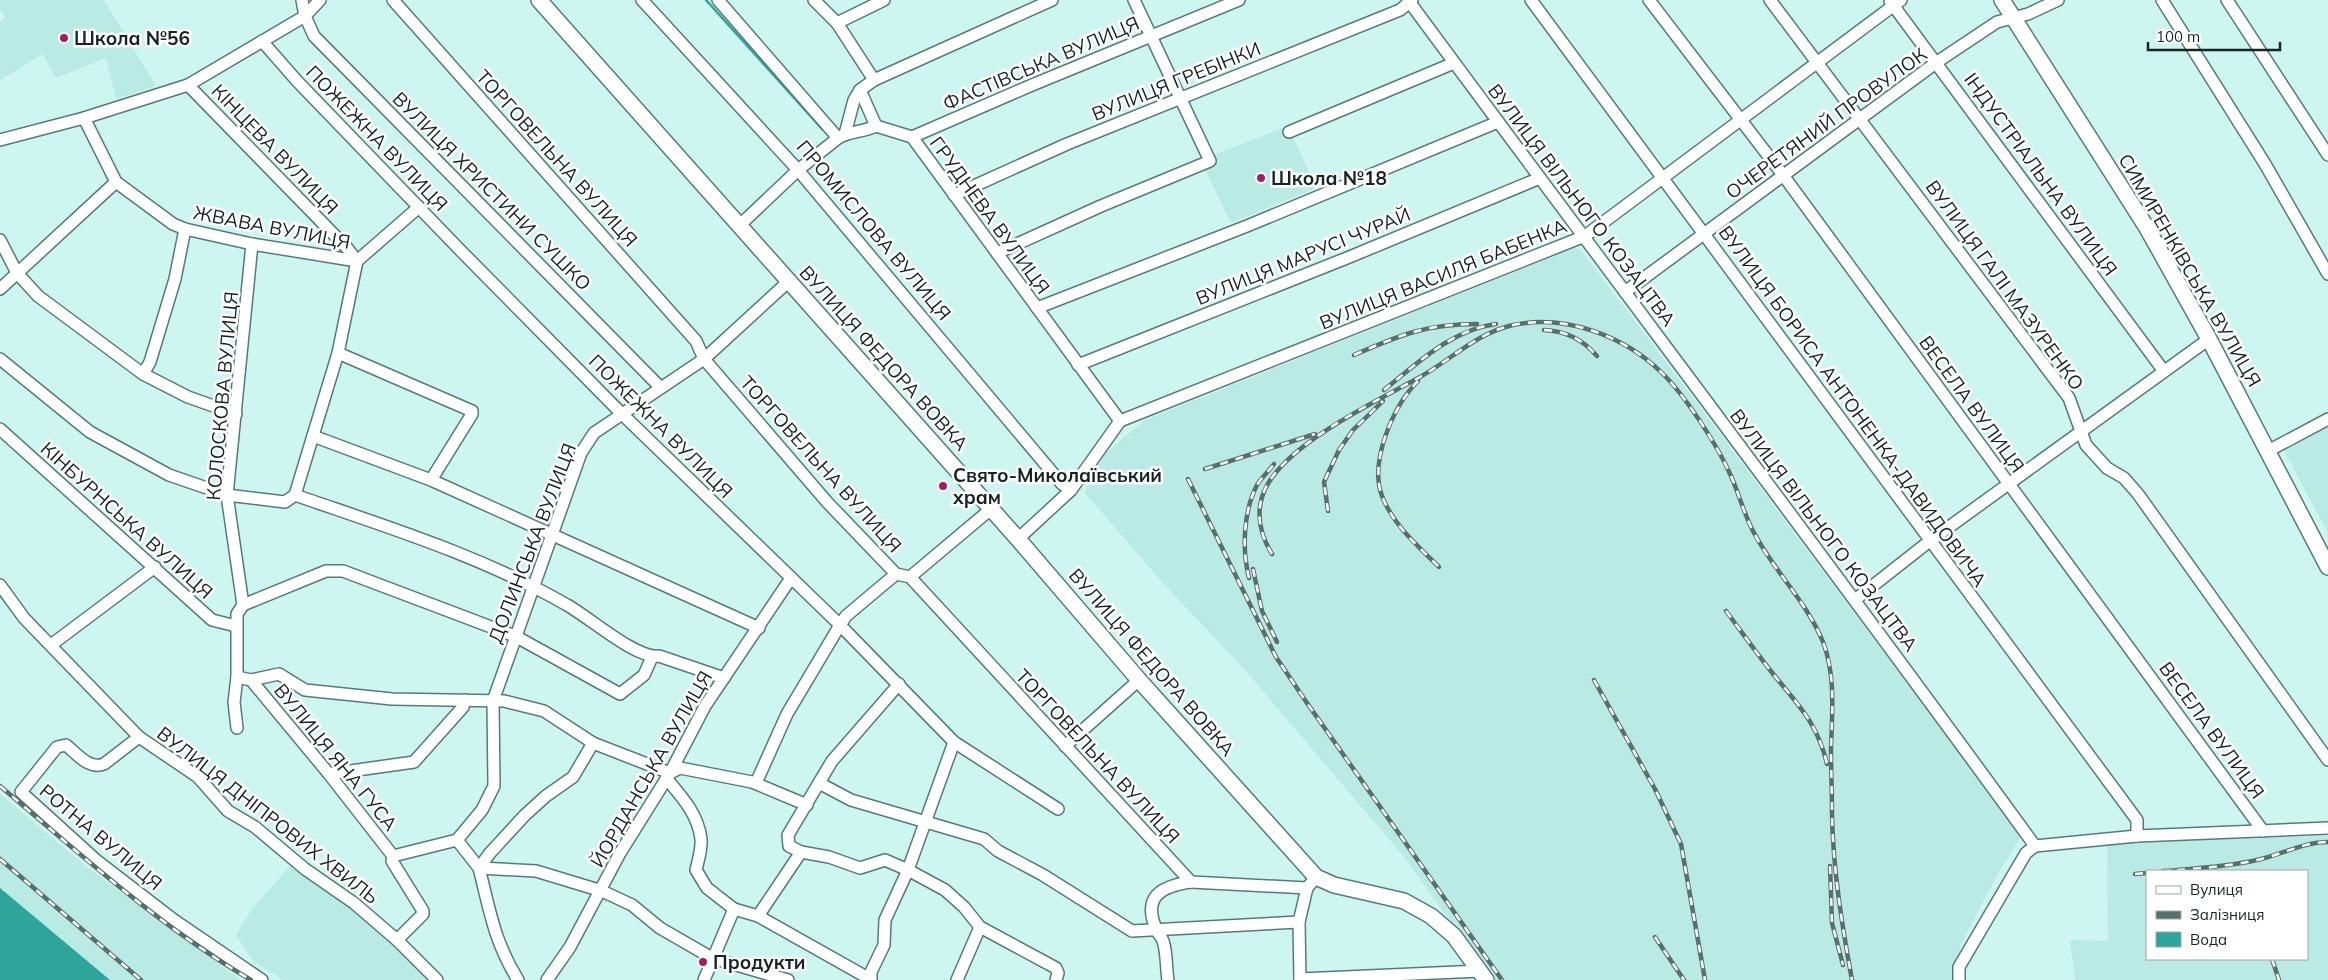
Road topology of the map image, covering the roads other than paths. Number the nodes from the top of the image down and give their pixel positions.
1 (302, 0) edge
2 (320, 0) edge
3 (393, 0) edge
4 (538, 0) edge
5 (642, 0) edge
6 (718, 0) edge
7 (814, 0) edge
8 (884, 0) edge
9 (1052, 0) edge
10 (1134, 0) edge
11 (1239, 0) edge
12 (1531, 0) edge
13 (1650, 0) edge
14 (1770, 0) edge
15 (2002, 0) edge
16 (2058, 0) edge
17 (2162, 0) edge
18 (2227, 0) edge
19 (1410, 1) edge
20 (1894, 2) edge
21 (305, 16) junction
22 (2014, 19) junction
23 (836, 23) junction
24 (1152, 36) junction
25 (262, 41) junction
26 (1937, 62) junction
27 (1454, 63) junction
28 (1818, 64) junction
29 (874, 80) junction
30 (188, 85) junction
31 (860, 90) junction
32 (1181, 97) junction
33 (84, 118) junction
34 (1741, 119) junction
35 (1860, 119) junction
36 (1498, 122) junction
37 (876, 126) junction
38 (1289, 132) dead end
39 (842, 136) junction
40 (912, 137) junction
41 (0, 140) edge
42 (2328, 155) edge
43 (798, 170) junction
44 (1783, 176) junction
45 (1540, 178) junction
46 (1663, 178) junction
47 (116, 182) junction
48 (954, 195) junction
49 (419, 207) junction
50 (739, 226) junction
51 (185, 229) junction
52 (1704, 234) junction
53 (1585, 236) junction
54 (0, 240) edge
55 (252, 244) junction
56 (997, 253) junction
57 (357, 261) junction
58 (17, 273) junction
59 (2328, 274) edge
60 (789, 281) junction
61 (0, 289) edge
62 (1626, 292) junction
63 (1037, 308) junction
64 (2209, 339) junction
65 (338, 353) junction
66 (0, 359) edge
67 (704, 359) junction
68 (1078, 365) junction
69 (2163, 370) junction
70 (143, 374) junction
71 (660, 387) junction
72 (621, 413) junction
73 (236, 414) junction
74 (2328, 419) edge
75 (1120, 421) junction
76 (0, 429) edge
77 (2082, 430) junction
78 (313, 436) junction
79 (2268, 451) junction
80 (431, 480) junction
81 (2009, 485) junction
82 (1071, 490) junction
83 (227, 495) junction
84 (295, 495) junction
85 (991, 509) junction
86 (552, 534) junction
87 (1018, 540) junction
88 (1931, 540) junction
89 (155, 567) junction
90 (2328, 567) edge
91 (896, 574) junction
92 (910, 577) junction
93 (791, 578) junction
94 (0, 585) edge
95 (533, 586) junction
96 (1856, 599) junction
97 (243, 605) junction
98 (840, 625) junction
99 (236, 626) junction
100 (759, 628) junction
101 (516, 636) junction
102 (51, 645) junction
103 (652, 657) junction
104 (237, 677) junction
105 (724, 678) junction
106 (251, 680) junction
107 (1139, 680) junction
108 (899, 684) junction
109 (465, 700) junction
110 (493, 701) junction
111 (237, 728) dead end
112 (139, 737) junction
113 (954, 742) junction
114 (593, 743) junction
115 (1065, 746) junction
116 (2328, 760) edge
117 (329, 774) junction
118 (668, 776) junction
119 (819, 783) junction
120 (756, 784) junction
121 (807, 805) junction
122 (1058, 809) dead end
123 (926, 821) junction
124 (2328, 828) edge
125 (2263, 831) junction
126 (2137, 836) junction
127 (457, 840) junction
128 (2035, 846) junction
129 (801, 852) junction
130 (393, 856) junction
131 (479, 868) junction
132 (908, 870) junction
133 (1191, 882) junction
134 (1312, 883) junction
135 (602, 891) junction
136 (734, 909) junction
137 (758, 916) junction
138 (1298, 922) junction
139 (980, 927) junction
140 (1157, 931) junction
141 (397, 940) junction
142 (712, 958) junction
143 (1483, 976) edge
144 (262, 980) edge
145 (437, 980) edge
146 (518, 980) edge
147 (547, 980) edge
148 (704, 980) edge
149 (788, 980) edge
150 (871, 980) edge
151 (957, 980) edge
152 (1056, 980) edge
153 (1168, 980) edge
154 (1300, 980) edge
155 (1959, 980) edge

1 - 21 street, ВУЛИЦЯ ХРИСТИНИ СУШКО
2 - 21 street
3 - 67 street, ТОРГОВЕЛЬНА ВУЛИЦЯ
4 - 50 street, ВУЛИЦЯ ФЕДОРА ВОВКА
5 - 43 street, ПРОМИСЛОВА ВУЛИЦЯ
6 - 39 street
7 - 23 street
8 - 23 street
9 - 29 street
10 - 24 street
11 - 24 street, ФАСТІВСЬКА ВУЛИЦЯ
12 - 46 street, ВУЛИЦЯ БОРИСА АНТОНЕНКА-ДАВИДОВИЧА
13 - 34 street, ВЕСЕЛА ВУЛИЦЯ
14 - 28 street, ВУЛИЦЯ ГАЛІ МАЗУРЕНКО
15 - 22 street, СИМИРЕНКІВСЬКА ВУЛИЦЯ
16 - 22 street, ОЧЕРЕТЯНИЙ ПРОВУЛОК
17 - 59 street
18 - 42 street
19 - 27 street, ВУЛИЦЯ ВІЛЬНОГО КОЗАЦТВА
19 - 32 street, ВУЛИЦЯ ГРЕБІНКИ
20 - 26 street, ІНДУСТРІАЛЬНА ВУЛИЦЯ
20 - 28 street, ВУЛИЦЯ ВАСИЛЯ БАБЕНКА
21 - 25 street
21 - 71 street, ВУЛИЦЯ ХРИСТИНИ СУШКО
22 - 26 street, ОЧЕРЕТЯНИЙ ПРОВУЛОК
22 - 64 street, СИМИРЕНКІВСЬКА ВУЛИЦЯ
23 - 29 street
24 - 32 street
24 - 40 street, ФАСТІВСЬКА ВУЛИЦЯ
25 - 30 street
25 - 49 street, ПОЖЕЖНА ВУЛИЦЯ
26 - 35 street, ОЧЕРЕТЯНИЙ ПРОВУЛОК
26 - 69 street, ІНДУСТРІАЛЬНА ВУЛИЦЯ
27 - 36 street, ВУЛИЦЯ ВІЛЬНОГО КОЗАЦТВА
27 - 38 street
28 - 34 street, ВУЛИЦЯ ВАСИЛЯ БАБЕНКА
28 - 35 street, ВУЛИЦЯ ГАЛІ МАЗУРЕНКО
29 - 31 street
30 - 33 street
30 - 57 street, КІНЦЕВА ВУЛИЦЯ
31 - 37 street
31 - 39 street
32 - 48 street, ВУЛИЦЯ ГРЕБІНКИ
32 - 56 street
33 - 41 street
33 - 47 street, ЖВАВА ВУЛИЦЯ
34 - 44 street, ВЕСЕЛА ВУЛИЦЯ
34 - 46 street, ВУЛИЦЯ ВАСИЛЯ БАБЕНКА
35 - 44 street, ОЧЕРЕТЯНИЙ ПРОВУЛОК
35 - 77 street, ВУЛИЦЯ ГАЛІ МАЗУРЕНКО
36 - 45 street, ВУЛИЦЯ ВІЛЬНОГО КОЗАЦТВА
36 - 63 street
37 - 39 street
37 - 40 street, ГРУДНЕВА ВУЛИЦЯ
39 - 43 street
40 - 48 street, ГРУДНЕВА ВУЛИЦЯ
43 - 50 street
43 - 82 street, ПРОМИСЛОВА ВУЛИЦЯ
44 - 52 street, ОЧЕРЕТЯНИЙ ПРОВУЛОК
44 - 81 street, ВЕСЕЛА ВУЛИЦЯ
45 - 53 street, ВУЛИЦЯ ВІЛЬНОГО КОЗАЦТВА
45 - 68 street, ВУЛИЦЯ МАРУСІ ЧУРАЙ
46 - 52 street, ВУЛИЦЯ БОРИСА АНТОНЕНКА-ДАВИДОВИЧА
46 - 53 street, ВУЛИЦЯ ВАСИЛЯ БАБЕНКА
47 - 51 street, ЖВАВА ВУЛИЦЯ
47 - 58 street
48 - 56 street, ГРУДНЕВА ВУЛИЦЯ
49 - 57 street
49 - 72 street, ПОЖЕЖНА ВУЛИЦЯ
50 - 60 street, ВУЛИЦЯ ФЕДОРА ВОВКА
51 - 55 street, ЖВАВА ВУЛИЦЯ
51 - 70 street
52 - 62 street, ОЧЕРЕТЯНИЙ ПРОВУЛОК
52 - 88 street, ВУЛИЦЯ БОРИСА АНТОНЕНКА-ДАВИДОВИЧА
53 - 62 street, ВУЛИЦЯ ВІЛЬНОГО КОЗАЦТВА
53 - 75 street, ВУЛИЦЯ ВАСИЛЯ БАБЕНКА
54 - 58 street
55 - 57 street, ЖВАВА ВУЛИЦЯ
55 - 73 street, КОЛОСКОВА ВУЛИЦЯ
56 - 63 street, ГРУДНЕВА ВУЛИЦЯ
57 - 65 street
58 - 61 street
58 - 70 street
60 - 67 street, ДОЛИНСЬКА ВУЛИЦЯ
60 - 85 street, ВУЛИЦЯ ФЕДОРА ВОВКА
62 - 96 street, ВУЛИЦЯ ВІЛЬНОГО КОЗАЦТВА
63 - 68 street, ГРУДНЕВА ВУЛИЦЯ
64 - 69 street
64 - 79 street, СИМИРЕНКІВСЬКА ВУЛИЦЯ
65 - 78 street
65 - 80 street
66 - 83 street
67 - 71 street, ДОЛИНСЬКА ВУЛИЦЯ
67 - 91 street, ТОРГОВЕЛЬНА ВУЛИЦЯ
68 - 75 street, ГРУДНЕВА ВУЛИЦЯ
69 - 77 street
70 - 73 street
71 - 72 street, ДОЛИНСЬКА ВУЛИЦЯ
72 - 86 street, ДОЛИНСЬКА ВУЛИЦЯ
72 - 93 street, ПОЖЕЖНА ВУЛИЦЯ
73 - 83 street, КОЛОСКОВА ВУЛИЦЯ
74 - 79 street
75 - 82 street
76 - 89 street, КІНБУРНСЬКА ВУЛИЦЯ
77 - 81 street
77 - 116 street, ВУЛИЦЯ ГАЛІ МАЗУРЕНКО
78 - 80 street
78 - 84 street
79 - 90 street, СИМИРЕНКІВСЬКА ВУЛИЦЯ
80 - 86 street
81 - 88 street
81 - 125 street, ВЕСЕЛА ВУЛИЦЯ
82 - 87 street
83 - 84 street
83 - 97 street, КОЛОСКОВА ВУЛИЦЯ
84 - 95 street
85 - 87 street, ВУЛИЦЯ ФЕДОРА ВОВКА
85 - 92 street
86 - 95 street, ДОЛИНСЬКА ВУЛИЦЯ
86 - 100 street
87 - 107 street, ВУЛИЦЯ ФЕДОРА ВОВКА
88 - 96 street
88 - 126 street, ВУЛИЦЯ БОРИСА АНТОНЕНКА-ДАВИДОВИЧА
89 - 99 street, КІНБУРНСЬКА ВУЛИЦЯ
89 - 102 street
91 - 92 street, ТОРГОВЕЛЬНА ВУЛИЦЯ
91 - 98 street
92 - 115 street, ТОРГОВЕЛЬНА ВУЛИЦЯ
93 - 98 street, ПОЖЕЖНА ВУЛИЦЯ
93 - 100 street, ЙОРДАНСЬКА ВУЛИЦЯ
94 - 102 street, ВУЛИЦЯ ДНІПРОВИХ ХВИЛЬ
95 - 101 street, ДОЛИНСЬКА ВУЛИЦЯ
95 - 103 street
96 - 128 street, ВУЛИЦЯ ВІЛЬНОГО КОЗАЦТВА
97 - 99 street, КОЛОСКОВА ВУЛИЦЯ
97 - 101 street
98 - 108 street, ПОЖЕЖНА ВУЛИЦЯ
98 - 120 street
99 - 104 street, КОЛОСКОВА ВУЛИЦЯ
100 - 105 street, ЙОРДАНСЬКА ВУЛИЦЯ
101 - 103 street
101 - 110 street, ДОЛИНСЬКА ВУЛИЦЯ
102 - 112 street, ВУЛИЦЯ ДНІПРОВИХ ХВИЛЬ
103 - 105 street
104 - 106 street
104 - 111 street, КОЛОСКОВА ВУЛИЦЯ
105 - 118 street, ЙОРДАНСЬКА ВУЛИЦЯ
106 - 109 street
106 - 117 street, ВУЛИЦЯ ЯНА ГУСА
107 - 115 street
107 - 134 street, ВУЛИЦЯ ФЕДОРА ВОВКА
108 - 113 street, ПОЖЕЖНА ВУЛИЦЯ
108 - 119 street
109 - 110 street
109 - 117 street
110 - 114 street
110 - 127 street, ДОЛИНСЬКА ВУЛИЦЯ
112 - 141 street, ВУЛИЦЯ ДНІПРОВИХ ХВИЛЬ
112 - 144 street, РОТНА ВУЛИЦЯ
113 - 122 street, ПОЖЕЖНА ВУЛИЦЯ
113 - 123 street
114 - 118 street
114 - 131 street
115 - 133 street, ТОРГОВЕЛЬНА ВУЛИЦЯ
117 - 130 street, ВУЛИЦЯ ЯНА ГУСА
118 - 120 street
118 - 135 street, ЙОРДАНСЬКА ВУЛИЦЯ
118 - 136 street
119 - 121 street
119 - 123 street
120 - 121 street
121 - 129 street
123 - 132 street
123 - 140 street
124 - 125 street
125 - 126 street
126 - 128 street
127 - 130 street, ВУЛИЦЯ ЯНА ГУСА
127 - 131 street
128 - 155 street
129 - 132 street
129 - 137 street
130 - 141 street, ВУЛИЦЯ ЯНА ГУСА
131 - 135 street
131 - 146 street
132 - 139 street
132 - 150 street
133 - 134 street
133 - 140 street
134 - 138 street
134 - 143 street, ВУЛИЦЯ ФЕДОРА ВОВКА
135 - 142 street
135 - 147 street, ЙОРДАНСЬКА ВУЛИЦЯ
136 - 137 street
136 - 142 street
137 - 150 street
138 - 140 street
138 - 154 street
139 - 151 street
139 - 152 street
140 - 153 street
141 - 145 street, ВУЛИЦЯ ДНІПРОВИХ ХВИЛЬ
142 - 148 street
142 - 149 street
143 - 154 street

